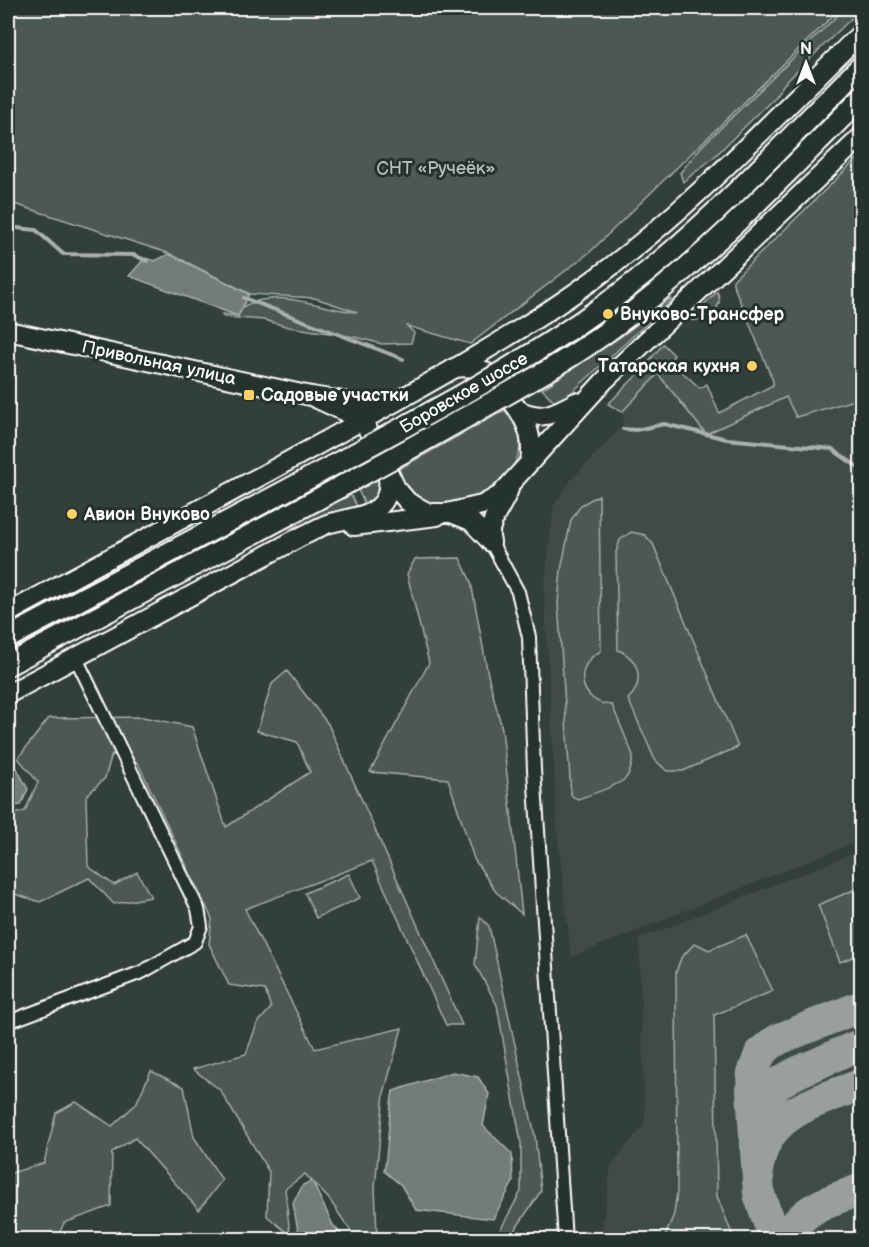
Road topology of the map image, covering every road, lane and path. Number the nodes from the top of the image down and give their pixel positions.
1 (861, 32) edge
2 (861, 65) edge
3 (861, 97) edge
4 (861, 136) edge
5 (8, 331) edge
6 (452, 368) junction
7 (590, 394) junction
8 (311, 396) junction
9 (406, 396) junction
10 (380, 410) junction
11 (519, 410) junction
12 (363, 420) junction
13 (327, 440) junction
14 (376, 446) junction
15 (530, 462) junction
16 (386, 466) junction
17 (510, 485) junction
18 (449, 513) junction
19 (312, 532) junction
20 (491, 543) junction
21 (8, 613) edge
22 (8, 638) edge
23 (75, 656) junction
24 (8, 665) edge
25 (8, 694) edge
26 (8, 1022) edge
27 (565, 1239) edge

1 - 6 main road
2 - 22 main road, Боровское шоссе, bridge
3 - 24 main road, Боровское шоссе, bridge
4 - 7 main road
5 - 8 main road, Привольная улица
6 - 9 main road
6 - 11 main road
7 - 11 main road
7 - 15 main road
8 - 9 main road
8 - 12 main road
8 - 13 main road
9 - 10 main road
10 - 12 main road
10 - 14 main road
11 - 15 main road
12 - 13 main road
12 - 14 main road
13 - 21 main road
14 - 16 main road
15 - 17 main road
16 - 18 main road
16 - 19 main road
17 - 18 main road
17 - 20 main road
18 - 19 main road
18 - 20 main road
19 - 23 main road
20 - 27 street
23 - 25 main road
23 - 26 street

